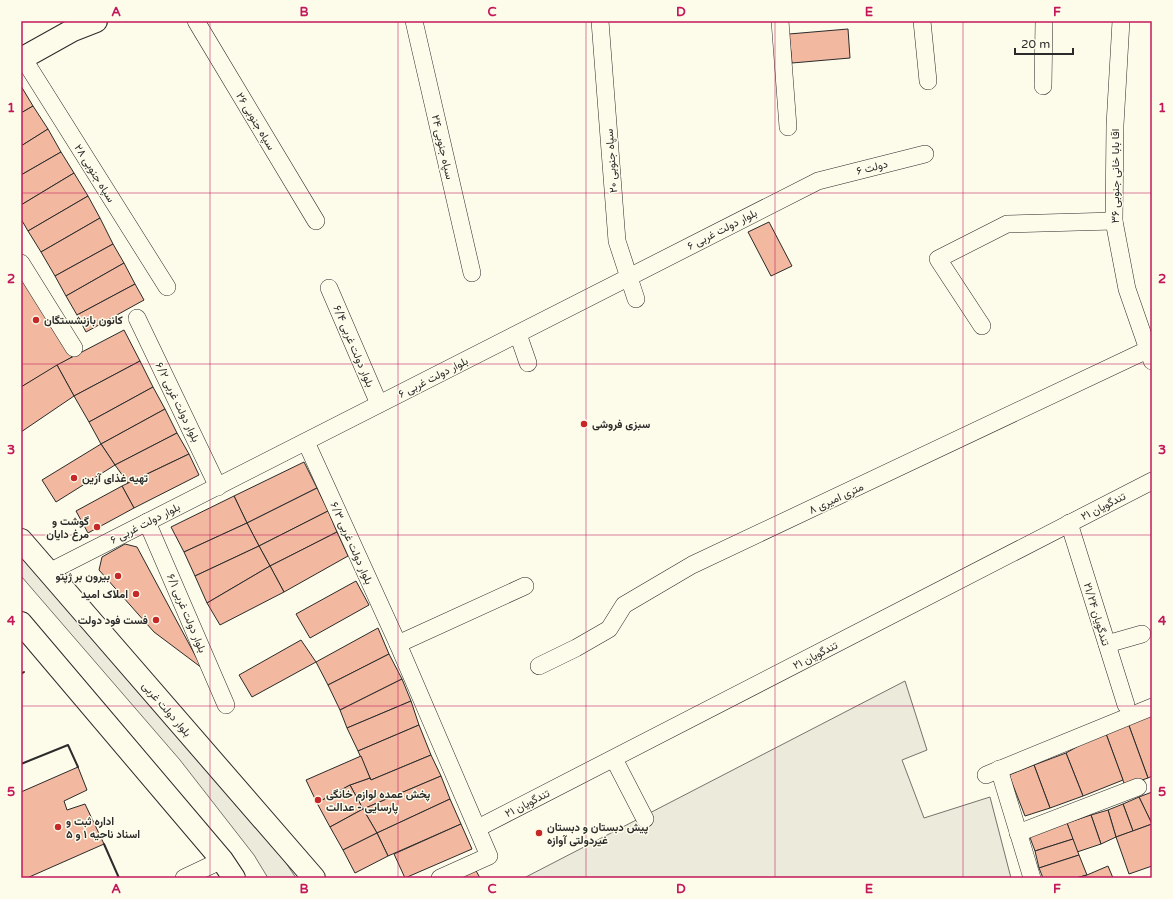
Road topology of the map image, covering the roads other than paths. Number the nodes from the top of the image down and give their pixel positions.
1 (96, 21) edge
2 (196, 21) edge
3 (414, 21) edge
4 (600, 21) edge
5 (780, 21) edge
6 (922, 21) edge
7 (1044, 21) edge
8 (1121, 21) edge
9 (22, 59) edge
10 (928, 81) dead end
11 (1043, 86) dead end
12 (788, 127) dead end
13 (925, 154) dead end
14 (818, 181) joint
15 (316, 221) dead end
16 (1114, 221) junction
17 (21, 263) edge
18 (472, 273) dead end
19 (628, 277) junction
20 (167, 287) dead end
21 (328, 288) dead end
22 (636, 299) dead end
23 (137, 318) dead end
24 (982, 326) dead end
25 (518, 334) junction
26 (74, 348) dead end
27 (1150, 356) edge
28 (528, 362) dead end
29 (379, 404) junction
30 (306, 442) junction
31 (1152, 481) edge
32 (218, 487) junction
33 (147, 522) junction
34 (1069, 523) junction
35 (21, 540) edge
36 (49, 572) junction
37 (525, 586) dead end
38 (21, 623) edge
39 (1142, 634) dead end
40 (398, 644) junction
41 (1107, 644) junction
42 (539, 666) dead end
43 (226, 705) dead end
44 (1126, 705) dead end
45 (1152, 707) edge
46 (614, 759) junction
47 (1138, 787) dead end
48 (645, 819) dead end
49 (478, 828) junction
50 (1018, 833) junction
51 (222, 860) junction
52 (184, 878) edge
53 (234, 878) edge
54 (314, 878) edge
55 (440, 878) edge
56 (1032, 878) edge

1 - 9 main road
2 - 15 street, ۲۶ سپاه جنوبی
3 - 18 street, ۲۴ سپاه جنوبی
4 - 19 street, ۲۰ سپاه جنوبی
5 - 12 street
6 - 10 street
7 - 11 street
8 - 16 street, ۳۶ اقا بابا خانی جنوبی
9 - 20 street, ۲۸ سپاه جنوبی
13 - 14 street, ۶ دولت
14 - 19 street, بلوار دولت غربی ۶
16 - 24 street
16 - 27 street, ۳۶ اقا بابا خانی جنوبی
17 - 26 street
19 - 22 street, ۲۰ سپاه جنوبی
19 - 25 street, بلوار دولت غربی ۶
21 - 29 street, بلوار دولت غربی ۶/۴
23 - 32 street, بلوار دولت غربی ۶/۲
25 - 28 street
25 - 29 street, بلوار دولت غربی ۶
27 - 42 street, ۸ متری امیری
29 - 30 street, بلوار دولت غربی ۶
30 - 32 street, بلوار دولت غربی ۶
30 - 40 street, بلوار دولت غربی ۶/۳
31 - 34 street, ۲۱ تندگویان
32 - 33 street, بلوار دولت غربی ۶
33 - 36 street, بلوار دولت غربی ۶
33 - 43 street, بلوار دولت غربی ۶/۱
34 - 41 street, ۲۱/۲۴ تندگویان
34 - 46 street, ۲۱ تندگویان
35 - 36 main road, بلوار دولت غربی
36 - 54 main road, بلوار دولت غربی
37 - 40 street
38 - 51 main road
39 - 41 street
40 - 49 street, بلوار دولت غربی ۶/۳
41 - 44 street, ۲۱/۲۴ تندگویان
45 - 50 street
46 - 48 street
46 - 49 street, ۲۱ تندگویان
47 - 50 street
49 - 55 street, بلوار دولت غربی ۶/۳
50 - 56 street
51 - 52 street
51 - 53 main road

